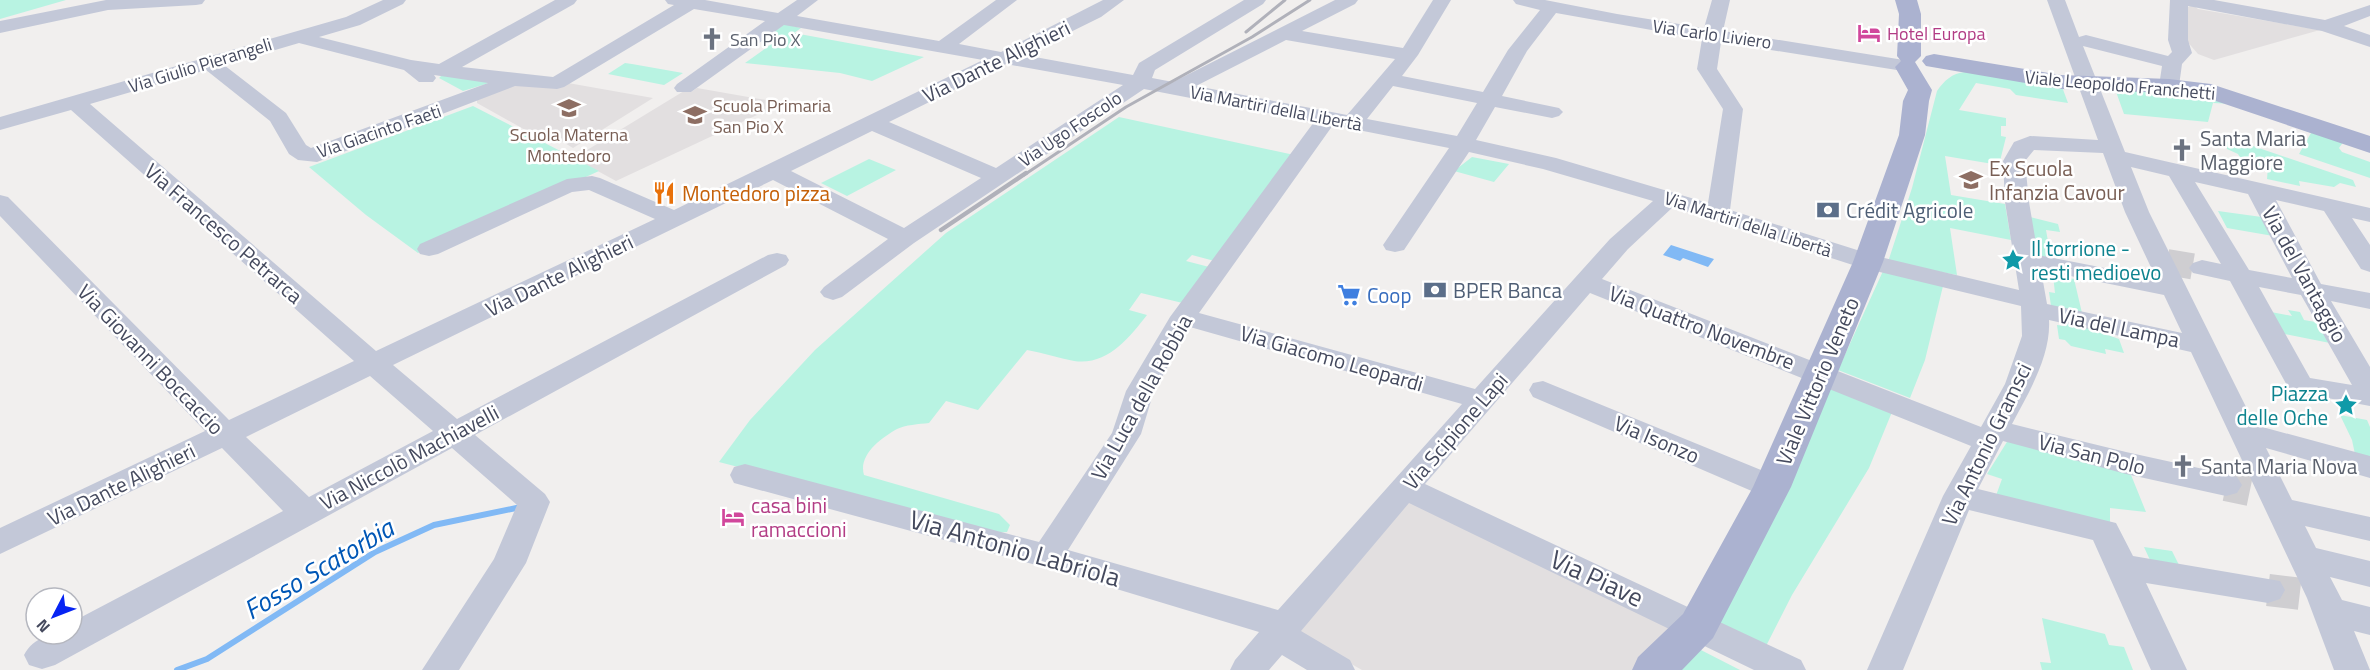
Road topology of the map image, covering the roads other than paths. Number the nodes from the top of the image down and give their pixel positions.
1 (196, 0) edge
2 (397, 0) edge
3 (568, 0) edge
4 (807, 0) edge
5 (1008, 0) edge
6 (1115, 0) edge
7 (1257, 0) edge
8 (1349, 0) edge
9 (1443, 0) edge
10 (1522, 0) edge
11 (1721, 0) edge
12 (1906, 0) edge
13 (2056, 0) edge
14 (2181, 0) edge
15 (683, 2) edge
16 (1551, 8) junction
17 (2370, 10) edge
18 (782, 18) junction
19 (2326, 26) junction
20 (0, 27) edge
21 (1285, 34) junction
22 (1712, 35) junction
23 (297, 37) junction
24 (2086, 41) dead end
25 (2370, 41) edge
26 (943, 47) junction
27 (1408, 55) junction
28 (1004, 58) junction
29 (208, 62) junction
30 (411, 66) junction
31 (1919, 66) junction
32 (442, 70) junction
33 (2170, 74) junction
34 (1388, 79) junction
35 (513, 80) junction
36 (1141, 82) junction
37 (684, 88) dead end
38 (1175, 89) junction
39 (2093, 98) junction
40 (466, 100) junction
41 (1491, 100) junction
42 (75, 102) junction
43 (1552, 112) dead end
44 (1328, 117) junction
45 (870, 122) junction
46 (1353, 122) junction
47 (0, 124) edge
48 (1463, 144) junction
49 (2370, 145) edge
50 (2114, 152) junction
51 (773, 171) junction
52 (2177, 171) junction
53 (998, 177) junction
54 (2257, 189) junction
55 (1669, 198) junction
56 (0, 202) edge
57 (2332, 206) junction
58 (1718, 214) junction
59 (2370, 215) edge
60 (675, 219) junction
61 (905, 238) junction
62 (1395, 245) dead end
63 (429, 249) dead end
64 (777, 260) dead end
65 (2027, 260) junction
66 (1868, 261) junction
67 (2370, 264) edge
68 (2202, 268) tunnel mouth
69 (2239, 274) junction
70 (1586, 282) junction
71 (2310, 288) junction
72 (2175, 289) junction
73 (833, 292) dead end
74 (2370, 302) edge
75 (2033, 305) junction
76 (1183, 317) junction
77 (2203, 346) junction
78 (374, 363) junction
79 (1819, 373) junction
80 (1543, 390) dead end
81 (2370, 391) edge
82 (2370, 397) edge
83 (1481, 400) junction
84 (2242, 431) junction
85 (454, 433) junction
86 (225, 434) junction
87 (1991, 435) junction
88 (2370, 467) edge
89 (745, 475) dead end
90 (1772, 487) junction
91 (1405, 488) junction
92 (2258, 495) junction
93 (1959, 496) junction
94 (305, 513) junction
95 (2370, 529) edge
96 (0, 542) edge
97 (1047, 556) junction
98 (2305, 558) junction
99 (2122, 567) junction
100 (2370, 574) edge
101 (2268, 590) tunnel mouth
102 (2319, 601) junction
103 (2370, 621) edge
104 (1698, 626) junction
105 (1281, 631) junction
106 (42, 654) dead end
107 (440, 670) edge
108 (1248, 670) edge
109 (1337, 670) edge
110 (1654, 670) edge
111 (1788, 670) edge
112 (1885, 670) edge
113 (2169, 670) edge
114 (2352, 670) edge

1 - 20 street
2 - 23 street, Via Giulio Pierangeli
3 - 32 street
4 - 18 street
5 - 26 street
6 - 28 street, Via Dante Alighieri
7 - 36 street, Via Ugo Foscolo
8 - 21 street
9 - 27 street
10 - 16 street, Via Carlo Liviero
11 - 22 street
12 - 31 main road
13 - 39 street
14 - 19 street
14 - 33 street
15 - 18 street, Via Martiri della Libertà
15 - 35 street
16 - 22 street, Via Carlo Liviero
16 - 41 street
17 - 19 street
18 - 26 street, Via Martiri della Libertà
18 - 37 street
19 - 25 street
21 - 27 street
21 - 38 street
22 - 31 street, Via Carlo Liviero
22 - 58 street
23 - 29 street, Via Giulio Pierangeli
23 - 30 street
24 - 33 street
26 - 28 street, Via Martiri della Libertà
27 - 34 street
28 - 36 street, Via Martiri della Libertà
28 - 45 street, Via Dante Alighieri
29 - 40 street, Via Giacinto Faeti
29 - 42 street, Via Giulio Pierangeli
30 - 32 street
30 - 40 street
31 - 39 main road, Viale Leopoldo Franchetti
31 - 66 main road, Viale Vittorio Veneto
32 - 35 street
33 - 39 main road, Viale Leopoldo Franchetti
33 - 49 main road, Viale Leopoldo Franchetti
34 - 41 street
34 - 46 street
35 - 40 street, Via Giacinto Faeti
36 - 38 street, Via Martiri della Libertà
36 - 53 street, Via Ugo Foscolo
38 - 44 street, Via Martiri della Libertà
39 - 50 street
41 - 43 street
41 - 48 street
42 - 47 street, Via Giulio Pierangeli
42 - 78 street, Via Francesco Petrarca
44 - 46 street, Via Martiri della Libertà
44 - 76 street, Via Luca della Robbia
45 - 51 street, Via Dante Alighieri
45 - 53 street, Via Ugo Foscolo
46 - 48 street, Via Martiri della Libertà
48 - 55 street, Via Martiri della Libertà
48 - 62 street
50 - 52 street
50 - 65 street, Via Antonio Gramsci
50 - 72 street
51 - 60 street, Via Dante Alighieri
51 - 61 street
52 - 54 street
52 - 69 street
53 - 61 street, Via Ugo Foscolo
54 - 57 street
54 - 71 street, Via del Vantaggio
55 - 58 street, Via Martiri della Libertà
55 - 70 street, Via Scipione Lapi
56 - 86 street, Via Giovanni Boccaccio
57 - 59 street
57 - 67 street
58 - 66 street, Via Martiri della Libertà
60 - 63 street
60 - 78 street, Via Dante Alighieri
61 - 73 street, Via Ugo Foscolo
64 - 85 street, Via Niccolò Machiavelli
65 - 72 street
65 - 75 street, Via Antonio Gramsci
66 - 75 street, Via Martiri della Libertà
66 - 79 main road, Viale Vittorio Veneto
68 - 69 street
69 - 71 street
69 - 82 street
70 - 79 street, Via Quattro Novembre
70 - 83 street, Via Scipione Lapi
71 - 74 street
71 - 81 street, Via del Vantaggio
72 - 77 street
75 - 77 street, Via del Lampa
75 - 87 street, Via Antonio Gramsci
76 - 83 street, Via Giacomo Leopardi
76 - 97 street, Via Luca della Robbia
77 - 84 street
78 - 85 street, Via Francesco Petrarca
78 - 86 street, Via Dante Alighieri
79 - 87 street, Via Quattro Novembre
79 - 90 main road, Viale Vittorio Veneto
80 - 90 street, Via Isonzo
83 - 91 street, Via Scipione Lapi
84 - 88 street
84 - 92 street
85 - 94 street, Via Niccolò Machiavelli
85 - 107 street, Via Francesco Petrarca
86 - 94 street, Via Giovanni Boccaccio
86 - 96 street, Via Dante Alighieri
87 - 92 street, Via San Polo
87 - 93 street, Via Antonio Gramsci
89 - 97 street, Via Antonio Labriola
90 - 104 main road, Viale Vittorio Veneto
91 - 104 street, Via Piave
91 - 105 street, Via Scipione Lapi
92 - 95 street, Via San Polo
92 - 98 street
93 - 99 street
93 - 112 street, Via Antonio Gramsci
94 - 106 street, Via Niccolò Machiavelli
97 - 105 street, Via Antonio Labriola
98 - 100 street
98 - 102 street
99 - 101 street
99 - 113 street
102 - 103 street
102 - 114 street
104 - 110 main road, Viale Vittorio Veneto
104 - 111 street, Via Piave
105 - 108 street, Via Scipione Lapi
105 - 109 street, Via Antonio Labriola

